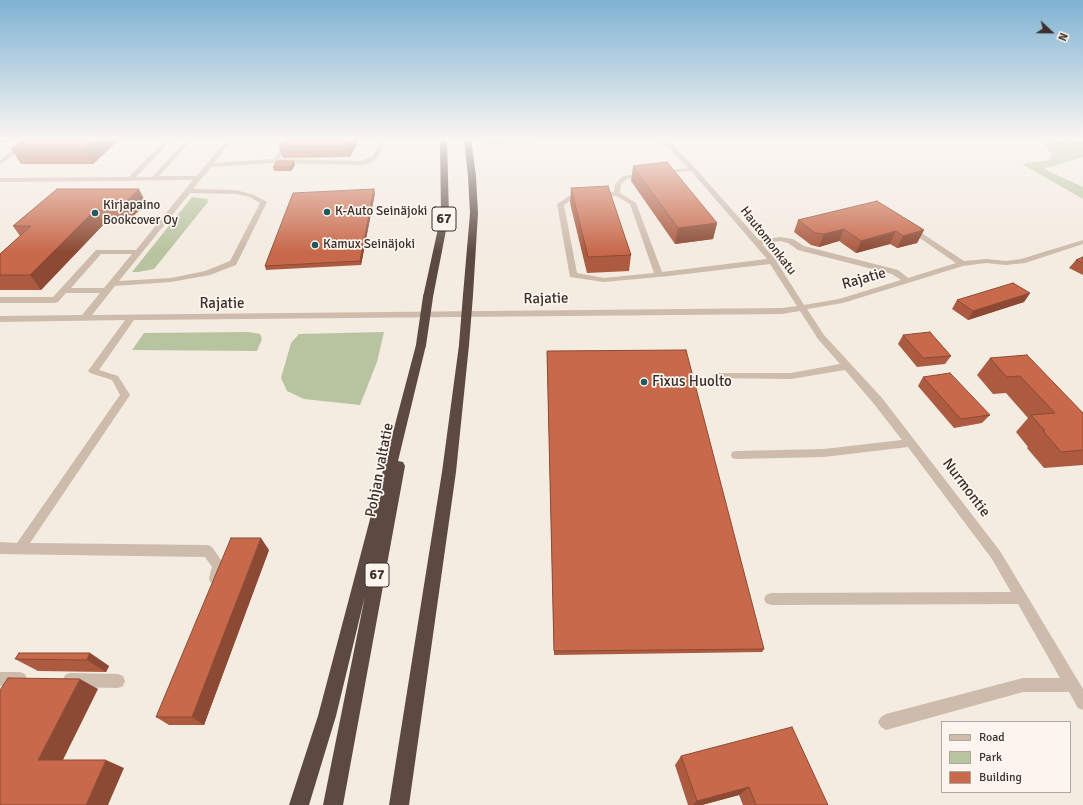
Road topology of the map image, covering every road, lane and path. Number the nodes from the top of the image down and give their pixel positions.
1 (444, 177) edge
2 (472, 177) edge
3 (629, 177) edge
4 (699, 177) edge
5 (130, 178) joint
6 (154, 178) joint
7 (199, 178) joint
8 (0, 180) edge
9 (188, 191) junction
10 (617, 194) junction
11 (907, 226) edge
12 (757, 242) junction
13 (1083, 242) edge
14 (139, 252) junction
15 (772, 261) junction
16 (962, 264) junction
17 (659, 275) junction
18 (908, 281) junction
19 (113, 284) junction
20 (64, 290) junction
21 (107, 291) junction
22 (0, 300) edge
23 (802, 308) junction
24 (131, 318) junction
25 (0, 319) edge
26 (84, 319) junction
27 (421, 345) junction
28 (847, 366) junction
29 (718, 376) dead end
30 (911, 443) junction
31 (736, 455) dead end
32 (0, 548) edge
33 (20, 548) junction
34 (211, 587) edge
35 (1021, 598) junction
36 (771, 599) dead end
37 (0, 679) edge
38 (33, 680) edge
39 (56, 680) edge
40 (118, 681) dead end
41 (1072, 686) junction
42 (1083, 704) edge
43 (886, 722) dead end
44 (299, 805) edge
45 (334, 805) edge
46 (399, 805) edge

1 - 27 highway, Pohjan valtatie / 67, bridge
2 - 46 highway, 67, bridge
3 - 10 street
4 - 12 street, Hautomonkatu
5 - 6 street
5 - 8 street
6 - 7 street
7 - 9 street
9 - 14 street
9 - 19 street
10 - 17 street
10 - 17 street
11 - 16 street
12 - 15 street, Hautomonkatu
12 - 18 street
13 - 16 street, Rajatie
14 - 19 street
14 - 20 street
15 - 17 street
15 - 23 street, Hautomonkatu
16 - 18 street, Rajatie
18 - 23 street, Rajatie
19 - 21 street
20 - 21 street
20 - 22 street
21 - 26 street
23 - 24 street, Rajatie
23 - 28 street, Nurmontie
24 - 26 street, Rajatie
24 - 33 street
25 - 26 street, Rajatie
27 - 44 highway
27 - 45 highway, Pohjan valtatie / 67
28 - 29 street
28 - 30 street, Nurmontie
30 - 31 street
30 - 35 street, Nurmontie
32 - 33 street
33 - 34 street
35 - 36 street
35 - 41 street, Nurmontie
37 - 38 street
39 - 40 street
41 - 42 street, Nurmontie
41 - 43 street

